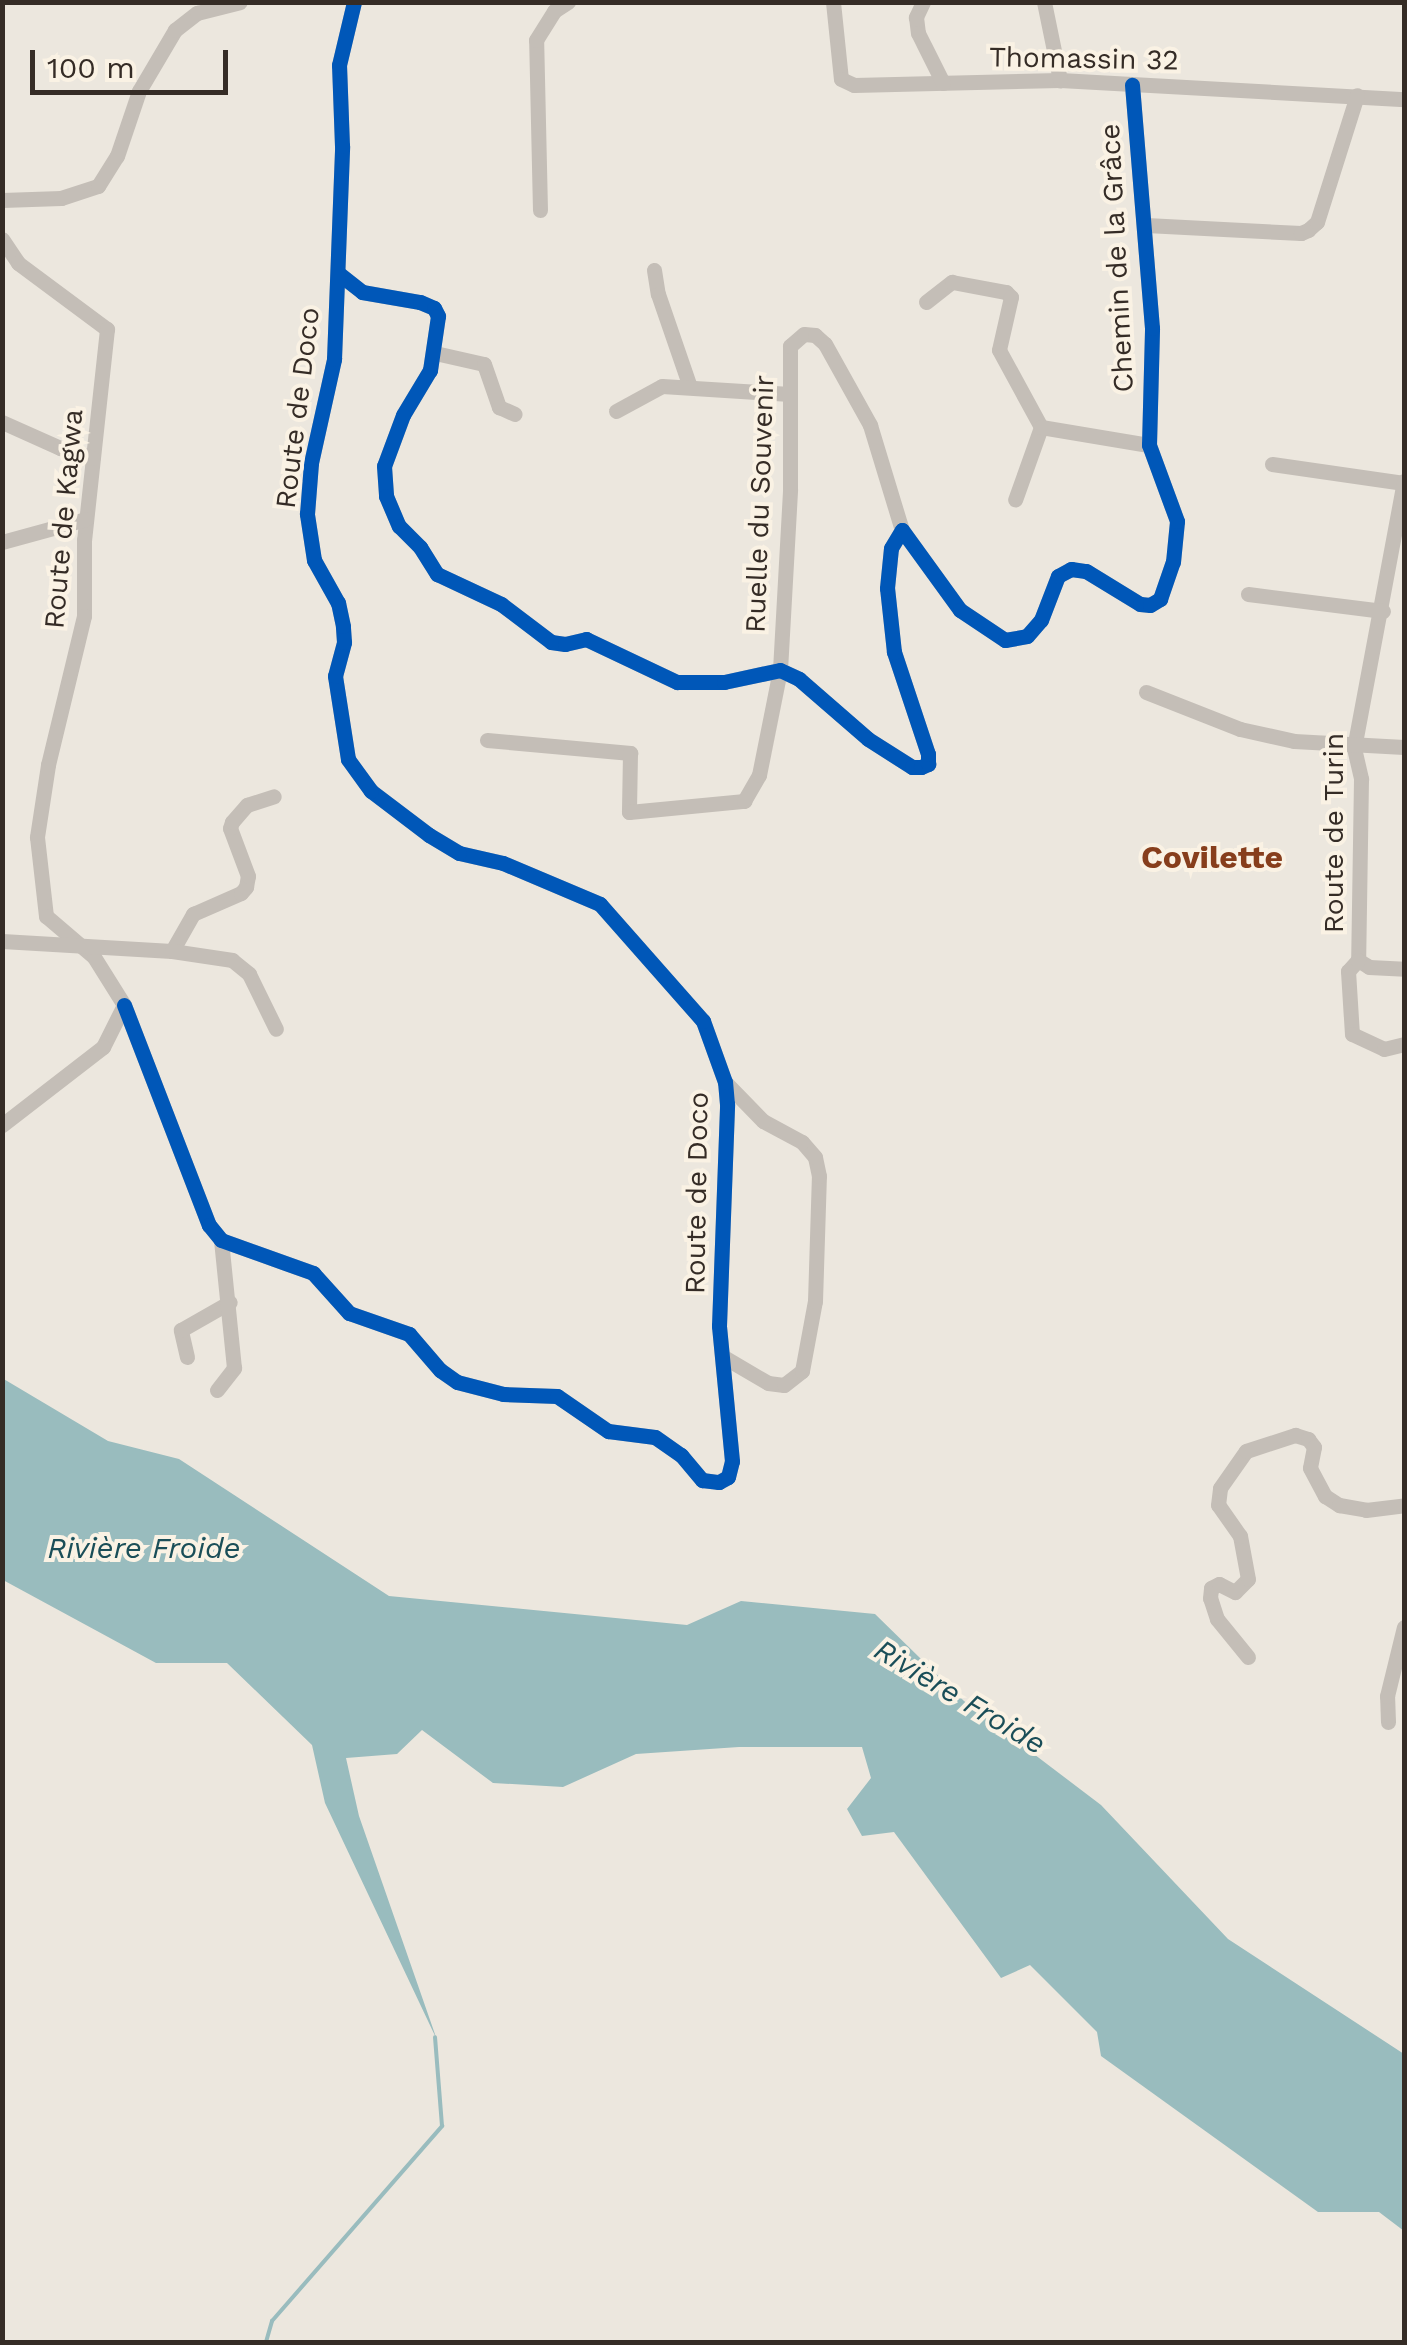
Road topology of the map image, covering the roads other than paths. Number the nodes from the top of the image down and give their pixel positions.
1 (240, 2) edge
2 (354, 2) edge
3 (568, 2) edge
4 (833, 2) edge
5 (923, 2) edge
6 (1044, 2) edge
7 (1060, 80) junction
8 (943, 83) junction
9 (1132, 85) junction
10 (1357, 95) junction
11 (1404, 100) edge
12 (2, 200) edge
13 (540, 210) dead end
14 (1146, 226) junction
15 (2, 239) edge
16 (654, 270) dead end
17 (338, 273) junction
18 (926, 302) dead end
19 (435, 353) junction
20 (689, 384) junction
21 (790, 394) junction
22 (616, 411) dead end
23 (515, 414) dead end
24 (2, 422) edge
25 (1041, 428) junction
26 (1150, 446) junction
27 (93, 458) junction
28 (1272, 464) dead end
29 (1404, 482) edge
30 (1014, 500) dead end
31 (86, 520) junction
32 (902, 530) junction
33 (2, 542) edge
34 (1248, 594) dead end
35 (1383, 611) junction
36 (780, 670) junction
37 (1146, 692) dead end
38 (486, 740) dead end
39 (1404, 746) edge
40 (1354, 748) junction
41 (274, 796) dead end
42 (2, 942) edge
43 (84, 949) junction
44 (172, 951) junction
45 (1358, 960) junction
46 (1404, 968) edge
47 (124, 1005) junction
48 (276, 1029) dead end
49 (1404, 1044) edge
50 (726, 1082) junction
51 (2, 1125) edge
52 (221, 1240) junction
53 (230, 1302) junction
54 (722, 1356) junction
55 (187, 1358) dead end
56 (216, 1390) dead end
57 (1404, 1506) edge
58 (1404, 1627) edge
59 (1248, 1657) dead end
60 (1388, 1722) dead end

1 - 12 street
2 - 17 street, Route de Doco
3 - 13 street
4 - 8 street, Thomassin 32
5 - 8 street
6 - 7 street
7 - 8 street, Thomassin 32
7 - 9 street, Thomassin 32
9 - 10 street, Thomassin 32
9 - 14 street, Chemin de la Grâce
10 - 11 street, Thomassin 32
10 - 14 street
14 - 26 street, Chemin de la Grâce
15 - 27 street, Route de Kagwa
16 - 20 street
17 - 19 street, Route de Doco
17 - 50 street, Route de Doco
18 - 25 street
19 - 23 street
19 - 36 street
20 - 21 street
20 - 22 street
21 - 32 street, Ruelle du Souvenir
21 - 36 street, Ruelle du Souvenir
24 - 27 street
25 - 26 street
25 - 30 street
26 - 32 street, Chemin de la Grâce
27 - 31 street, Route de Kagwa
28 - 29 street
29 - 35 street, Route de Turin
31 - 33 street
31 - 43 street, Route de Kagwa
32 - 36 street
34 - 35 street
35 - 40 street, Route de Turin
36 - 38 street, Ruelle du Souvenir
37 - 40 street
39 - 40 street
40 - 45 street, Route de Turin
41 - 44 street
42 - 43 street
43 - 44 street
43 - 47 street, Route de Kagwa
44 - 48 street
45 - 46 street, Route de Turin
45 - 49 street
47 - 51 street
47 - 52 street
50 - 54 street, Route de Doco
50 - 54 street
52 - 53 street
52 - 54 street, Route de Doco
53 - 55 street
53 - 56 street
57 - 59 street
58 - 60 street

